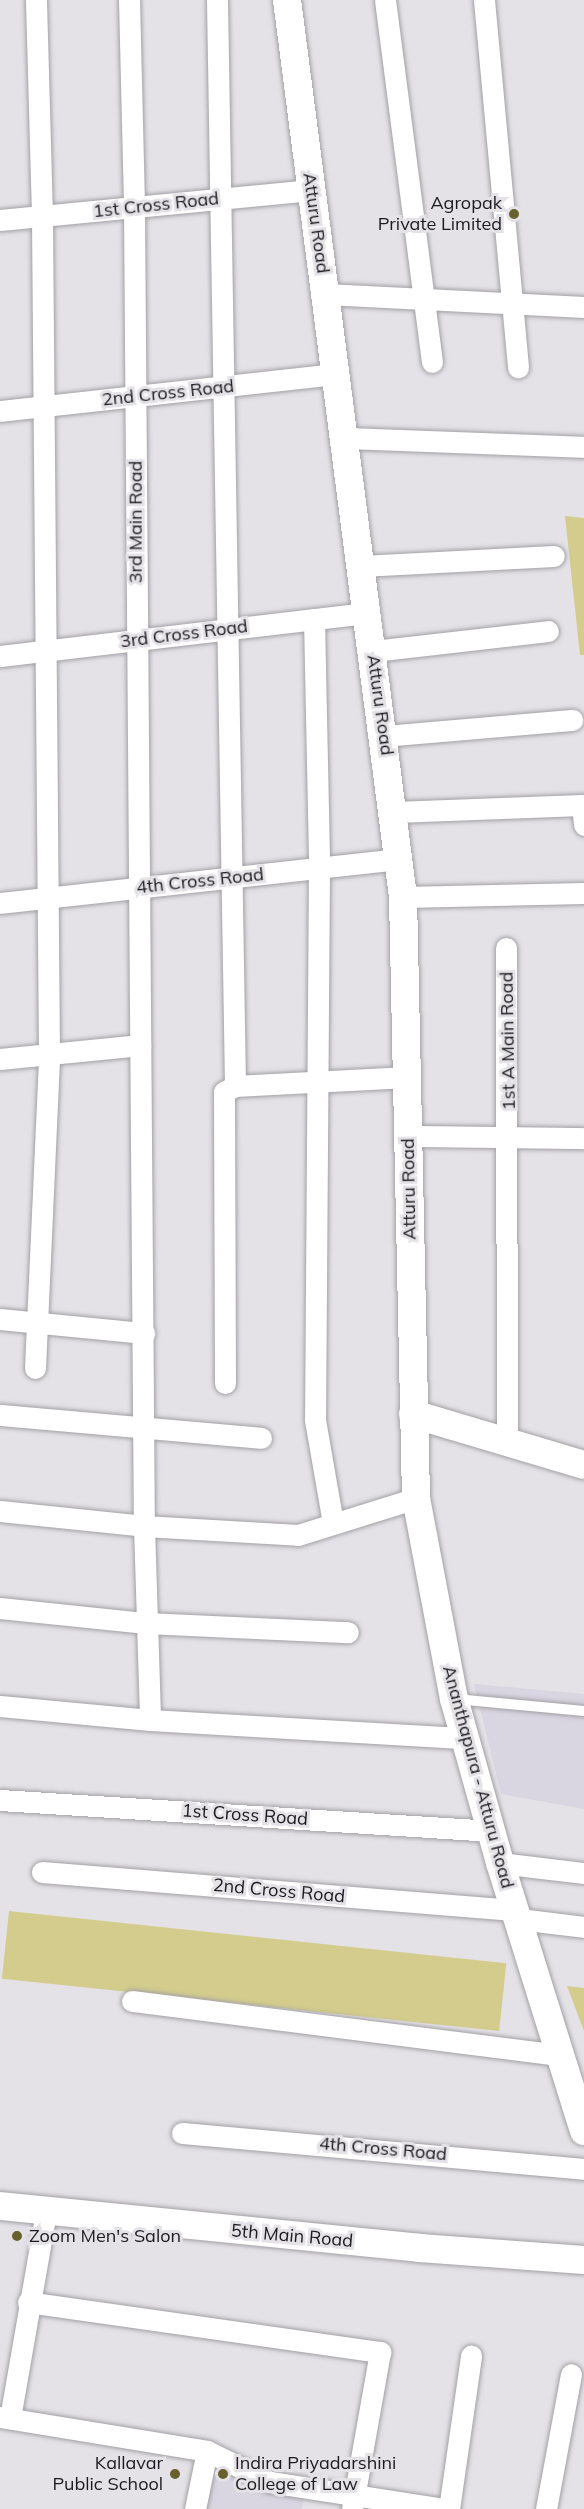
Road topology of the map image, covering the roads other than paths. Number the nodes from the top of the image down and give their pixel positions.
1 (36, 0) edge
2 (129, 0) edge
3 (217, 0) edge
4 (287, 0) edge
5 (385, 0) edge
6 (484, 0) edge
7 (312, 190) junction
8 (221, 199) junction
9 (134, 208) junction
10 (42, 216) junction
11 (0, 220) edge
12 (326, 294) junction
13 (425, 299) junction
14 (514, 304) junction
15 (584, 307) edge
16 (432, 362) dead end
17 (518, 367) dead end
18 (336, 374) junction
19 (224, 387) junction
20 (135, 396) junction
21 (44, 406) junction
22 (0, 411) edge
23 (344, 438) junction
24 (584, 447) edge
25 (554, 556) dead end
26 (362, 566) junction
27 (368, 613) junction
28 (314, 619) junction
29 (228, 629) junction
30 (548, 631) dead end
31 (137, 640) junction
32 (45, 650) junction
33 (373, 651) junction
34 (0, 656) edge
35 (572, 720) dead end
36 (384, 736) junction
37 (394, 812) junction
38 (584, 825) edge
39 (400, 859) junction
40 (319, 867) junction
41 (232, 877) junction
42 (139, 887) junction
43 (584, 893) edge
44 (47, 897) junction
45 (403, 897) junction
46 (0, 903) edge
47 (506, 948) dead end
48 (140, 1045) junction
49 (49, 1054) junction
50 (0, 1059) edge
51 (407, 1077) junction
52 (317, 1082) junction
53 (235, 1086) junction
54 (509, 1135) junction
55 (408, 1136) junction
56 (584, 1138) edge
57 (0, 1319) edge
58 (38, 1323) junction
59 (144, 1333) junction
60 (35, 1368) dead end
61 (225, 1383) dead end
62 (413, 1414) junction
63 (0, 1415) edge
64 (146, 1428) junction
65 (261, 1438) dead end
66 (507, 1441) junction
67 (584, 1465) edge
68 (416, 1498) junction
69 (0, 1511) edge
70 (333, 1523) junction
71 (144, 1526) junction
72 (0, 1608) edge
73 (146, 1623) junction
74 (348, 1632) dead end
75 (454, 1699) junction
76 (0, 1706) edge
77 (584, 1711) edge
78 (150, 1720) junction
79 (465, 1738) junction
80 (0, 1800) edge
81 (490, 1831) junction
82 (500, 1863) junction
83 (42, 1872) dead end
84 (584, 1873) edge
85 (517, 1915) junction
86 (584, 1928) edge
87 (132, 2001) dead end
88 (561, 2055) junction
89 (578, 2095) edge
90 (584, 2131) edge
91 (182, 2133) dead end
92 (584, 2169) edge
93 (0, 2206) edge
94 (46, 2211) junction
95 (584, 2260) edge
96 (28, 2302) junction
97 (471, 2356) dead end
98 (571, 2374) dead end
99 (5, 2417) edge
100 (207, 2451) junction
101 (354, 2501) edge
102 (195, 2509) edge
103 (447, 2509) edge
104 (546, 2509) edge

1 - 10 street
2 - 9 street, 3rd Main Road
3 - 8 street
4 - 7 street, Atturu Road
5 - 13 street
6 - 14 street
7 - 8 street, 1st Cross Road
7 - 12 street, Atturu Road
8 - 9 street, 1st Cross Road
8 - 19 street
9 - 10 street, 1st Cross Road
9 - 20 street, 3rd Main Road
10 - 11 street, 1st Cross Road
10 - 21 street
12 - 13 street
12 - 18 street, Atturu Road
13 - 14 street
13 - 16 street
14 - 15 street
14 - 17 street
18 - 19 street, 2nd Cross Road
18 - 23 street, Atturu Road
19 - 20 street, 2nd Cross Road
19 - 29 street
20 - 21 street, 2nd Cross Road
20 - 31 street, 3rd Main Road
21 - 22 street, 2nd Cross Road
21 - 32 street
23 - 24 street
23 - 26 street, Atturu Road
25 - 26 street
26 - 27 street, Atturu Road
27 - 28 street, 3rd Cross Road
27 - 33 street, Atturu Road
28 - 29 street, 3rd Cross Road
28 - 40 street
29 - 31 street, 3rd Cross Road
29 - 41 street
30 - 33 street
31 - 32 street, 3rd Cross Road
31 - 42 street, 3rd Main Road
32 - 34 street, 3rd Cross Road
32 - 44 street
33 - 36 street, Atturu Road
35 - 36 street
36 - 37 street, Atturu Road
37 - 38 street
37 - 39 street, Atturu Road
39 - 40 street, 4th Cross Road
39 - 45 street, Atturu Road
40 - 41 street, 4th Cross Road
40 - 52 street
41 - 42 street, 4th Cross Road
41 - 53 street
42 - 44 street, 4th Cross Road
42 - 48 street, 3rd Main Road
43 - 45 street
44 - 46 street, 4th Cross Road
44 - 49 street
45 - 51 street, Atturu Road
47 - 54 street, 1st A Main Road
48 - 49 street
48 - 59 street, 3rd Main Road
49 - 50 street
49 - 58 street
51 - 52 street
51 - 55 street, Atturu Road
52 - 53 street
52 - 70 street
53 - 61 street
54 - 55 street
54 - 56 street
54 - 66 street, 1st A Main Road
55 - 62 street, Atturu Road
57 - 58 street
58 - 59 street
58 - 60 street
59 - 64 street, 3rd Main Road
62 - 66 street
62 - 68 street, Ananthapura - Atturu Road
63 - 64 street
64 - 65 street
64 - 71 street
66 - 67 street
68 - 70 street
68 - 75 street, Ananthapura - Atturu Road
69 - 71 street
70 - 71 street
71 - 73 street
72 - 73 street
73 - 74 street
73 - 78 street
75 - 77 lane
75 - 79 street, Ananthapura - Atturu Road
76 - 78 street
78 - 79 street
79 - 81 street, Ananthapura - Atturu Road
80 - 81 street, 1st Cross Road
81 - 82 street, Ananthapura - Atturu Road
82 - 84 street
82 - 85 street, Ananthapura - Atturu Road
83 - 85 street, 2nd Cross Road
85 - 86 street, 2nd Cross Road
85 - 88 street, Ananthapura - Atturu Road
87 - 88 street
88 - 89 street, Ananthapura - Atturu Road
89 - 90 street, Ananthapura - Atturu Road
91 - 92 street, 4th Cross Road
93 - 94 street, 5th Main Road
94 - 95 street, 5th Main Road
94 - 96 street
96 - 99 street
96 - 101 street
97 - 103 street
98 - 104 street
99 - 100 street
100 - 101 street
100 - 102 street
101 - 103 street

